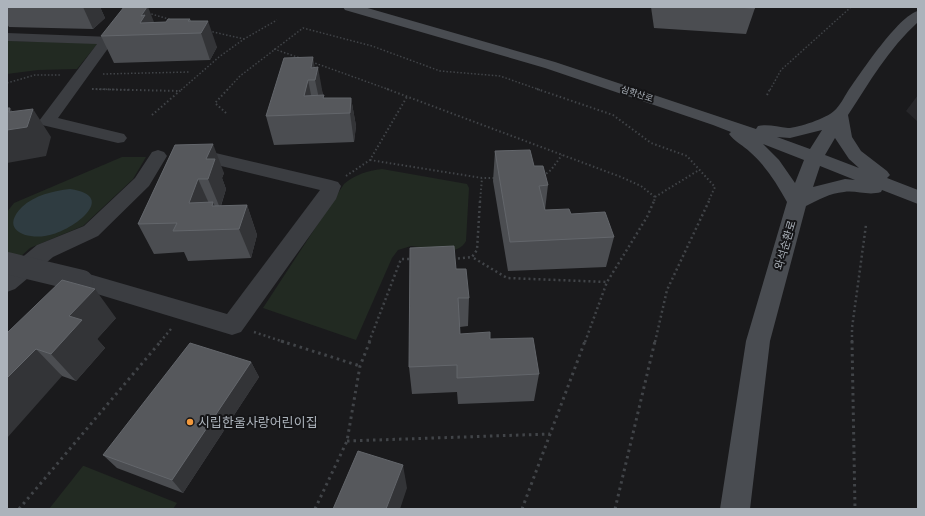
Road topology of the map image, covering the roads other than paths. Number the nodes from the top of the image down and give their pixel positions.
1 (350, 7) edge
2 (918, 15) edge
3 (7, 37) edge
4 (840, 115) junction
5 (719, 121) junction
6 (118, 138) dead end
7 (180, 151) edge
8 (158, 156) dead end
9 (815, 156) junction
10 (918, 197) edge
11 (797, 202) junction
12 (7, 263) edge
13 (7, 283) edge
14 (735, 509) edge

1 - 5 street, 심학산로
2 - 4 street, 와석순환로
3 - 6 street
4 - 5 street
4 - 9 street, 와석순환로
4 - 10 street
5 - 9 street, 심학산로
5 - 11 street
7 - 12 street, bridge
8 - 13 street
9 - 10 street, 심학산로
9 - 11 street, 와석순환로
10 - 11 street
11 - 14 street, 와석순환로

